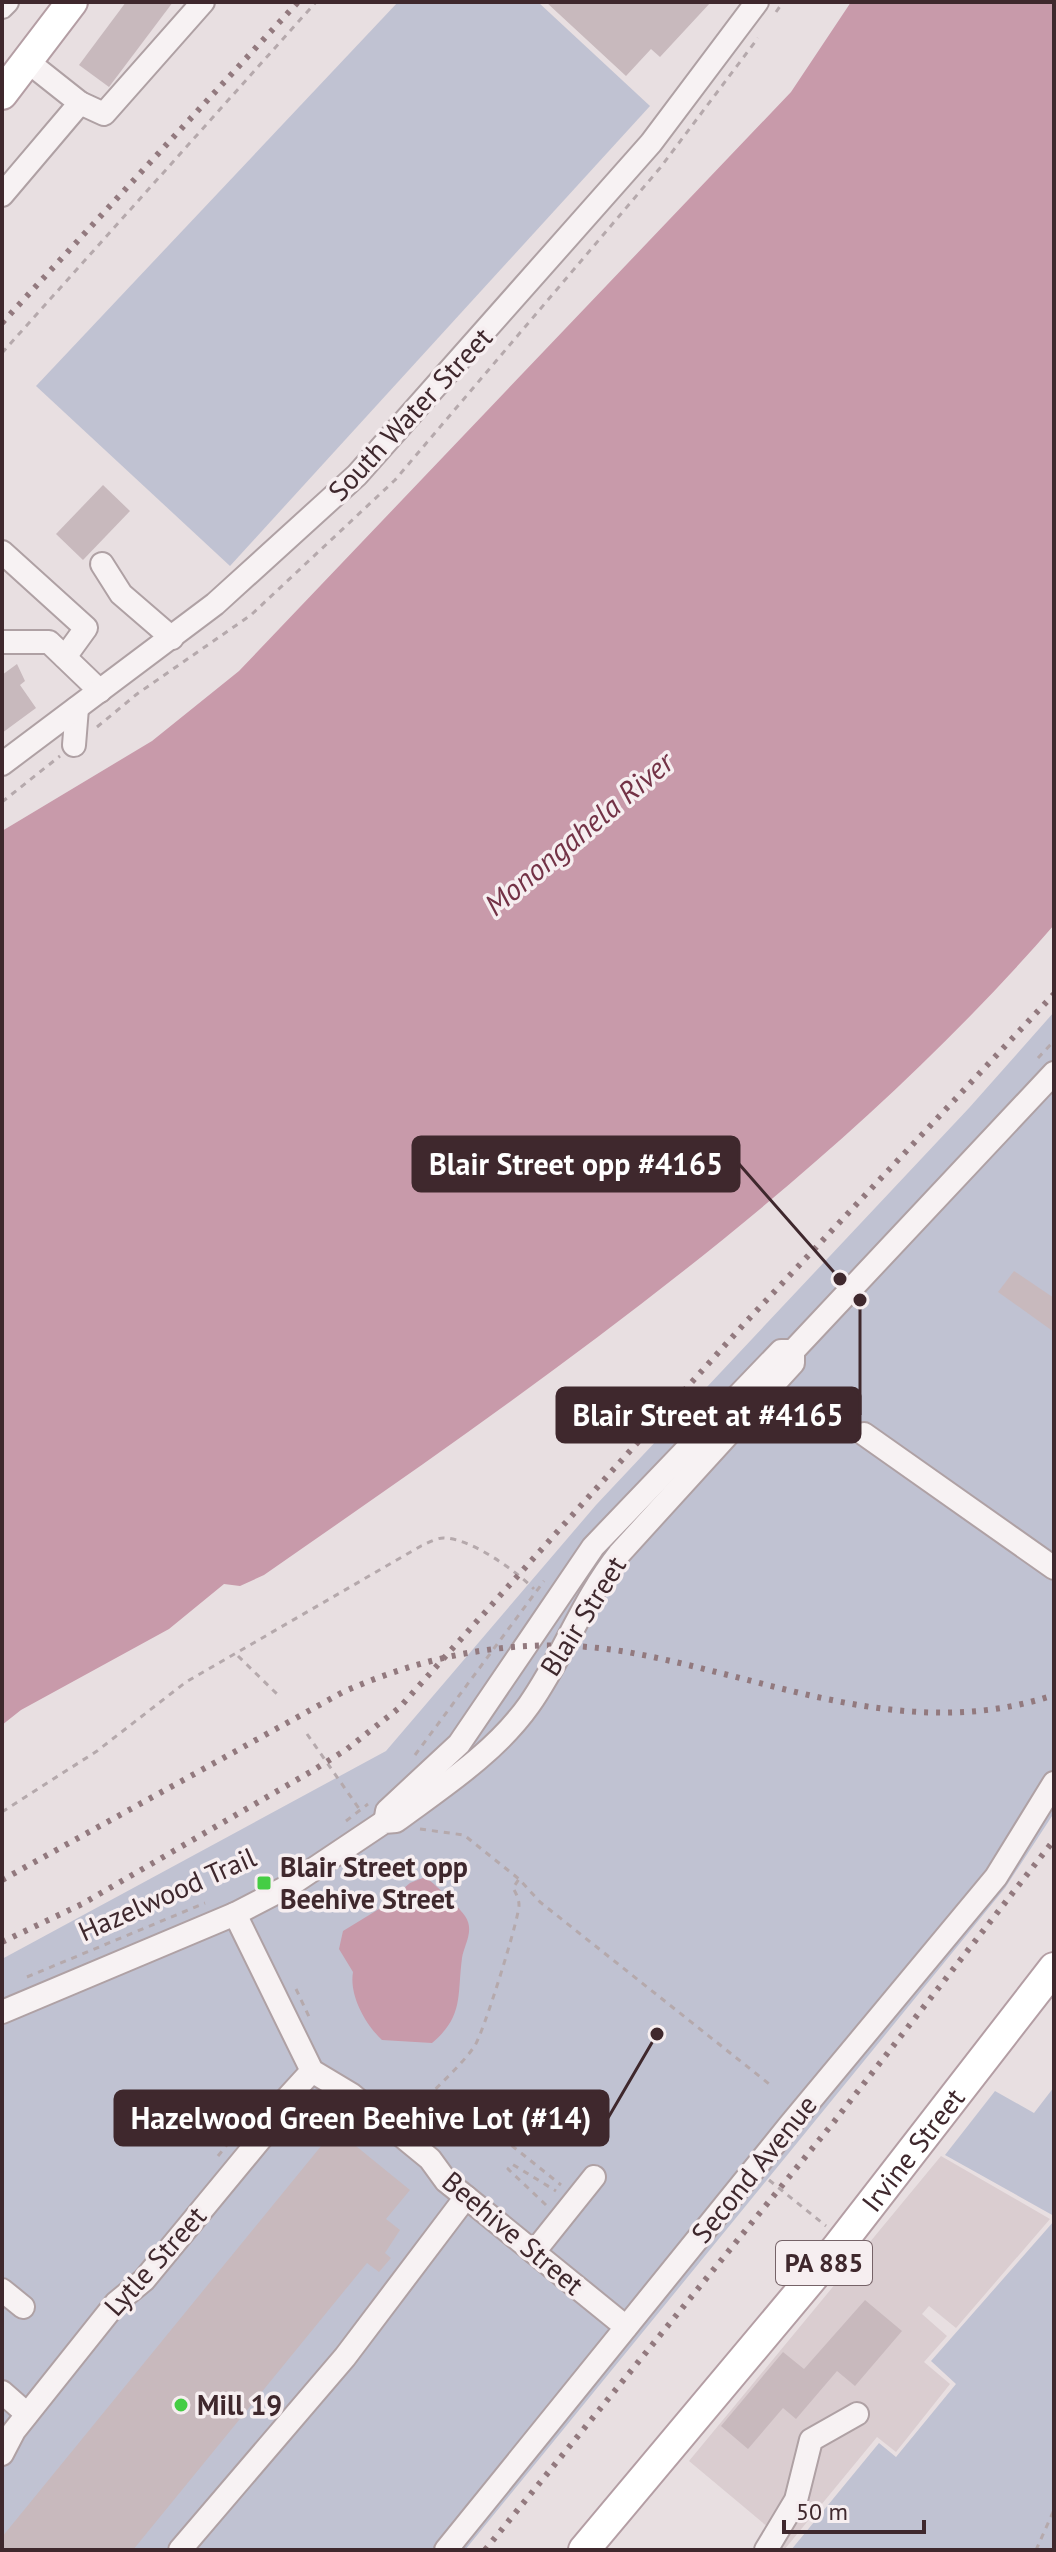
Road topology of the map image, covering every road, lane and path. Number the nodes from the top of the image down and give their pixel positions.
1 (7, 2) edge
2 (72, 2) edge
3 (203, 2) edge
4 (316, 2) edge
5 (757, 2) edge
6 (2, 7) edge
7 (27, 61) junction
8 (2, 94) edge
9 (80, 103) junction
10 (2, 195) edge
11 (2, 353) edge
12 (2, 552) edge
13 (102, 564) dead end
14 (172, 638) junction
15 (2, 642) edge
16 (65, 657) junction
17 (100, 691) junction
18 (77, 708) junction
19 (74, 745) dead end
20 (2, 764) edge
21 (1054, 1073) edge
22 (793, 1351) junction
23 (864, 1434) dead end
24 (1054, 1568) edge
25 (555, 1601) junction
26 (237, 1654) junction
27 (469, 1682) dead end
28 (278, 1695) dead end
29 (307, 1734) dead end
30 (415, 1755) dead end
31 (1054, 1783) edge
32 (373, 1800) dead end
33 (360, 1810) junction
34 (2, 1812) edge
35 (379, 1826) junction
36 (336, 1829) dead end
37 (417, 1829) dead end
38 (519, 1879) junction
39 (217, 1898) dead end
40 (235, 1914) junction
41 (1054, 1968) edge
42 (16, 1982) dead end
43 (290, 1982) dead end
44 (2, 2012) edge
45 (311, 2022) dead end
46 (312, 2071) junction
47 (773, 2087) dead end
48 (424, 2100) junction
49 (400, 2115) dead end
50 (411, 2115) dead end
51 (412, 2125) dead end
52 (594, 2177) dead end
53 (769, 2180) dead end
54 (466, 2197) junction
55 (546, 2206) dead end
56 (826, 2226) dead end
57 (534, 2252) junction
58 (2, 2290) edge
59 (23, 2307) dead end
60 (626, 2327) junction
61 (2, 2392) edge
62 (27, 2414) junction
63 (857, 2414) dead end
64 (2, 2454) edge
65 (1054, 2510) edge
66 (180, 2550) edge
67 (446, 2550) edge
68 (584, 2550) edge
69 (766, 2550) edge
70 (1036, 2550) edge

1 - 6 street
2 - 7 main road
3 - 9 street
4 - 11 path
5 - 14 street, South Water Street
7 - 8 main road
7 - 9 street
9 - 10 street
12 - 16 street
13 - 14 street
14 - 17 street, South Water Street
15 - 16 street
16 - 17 street
17 - 18 street, South Water Street
18 - 19 street
18 - 20 street, South Water Street
21 - 22 street, Blair Street
22 - 25 street, Blair Street
22 - 35 street, Blair Street
23 - 24 street
25 - 26 path
25 - 35 street, Blair Street
26 - 28 path
26 - 34 path
27 - 30 path
29 - 33 path
31 - 60 street, Second Avenue
32 - 33 path
33 - 35 path
33 - 36 path
35 - 40 street, Blair Street
37 - 38 path
38 - 47 path
38 - 48 path
39 - 42 path, Hazelwood Trail
40 - 44 street, Blair Street
40 - 46 street
41 - 68 main road, Irvine Street / PA 885
43 - 45 path
46 - 54 street, Beehive Street
46 - 62 street, Lytle Street
48 - 50 path
48 - 55 path
49 - 51 path
52 - 57 street
53 - 56 path, bridge
54 - 57 street, Beehive Street
54 - 66 street
57 - 60 street, Beehive Street
58 - 59 street
60 - 67 street, Second Avenue
61 - 62 street
62 - 64 street, Lytle Street
63 - 69 street
65 - 70 path

